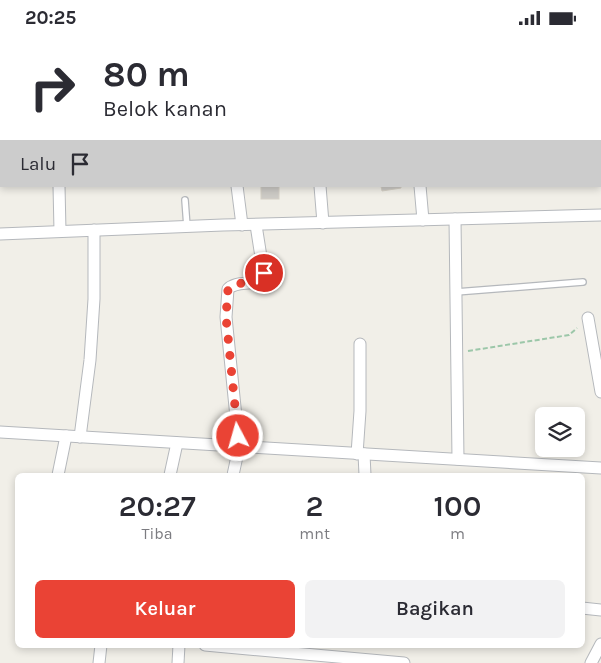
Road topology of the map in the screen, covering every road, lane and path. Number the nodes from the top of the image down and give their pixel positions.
1 (59, 187) edge
2 (237, 187) edge
3 (320, 187) edge
4 (420, 187) edge
5 (185, 200) dead end
6 (323, 215) junction
7 (601, 215) edge
8 (423, 216) junction
9 (455, 219) junction
10 (242, 223) junction
11 (60, 224) junction
12 (187, 224) junction
13 (256, 225) junction
14 (94, 230) junction
15 (0, 233) edge
16 (583, 282) dead end
17 (456, 292) junction
18 (588, 318) joint
19 (360, 344) dead end
20 (457, 353) junction
21 (601, 392) edge
22 (0, 432) edge
23 (80, 433) junction
24 (66, 436) junction
25 (239, 442) junction
26 (177, 443) junction
27 (361, 454) junction
28 (458, 455) junction
29 (601, 468) edge
30 (58, 473) edge
31 (170, 473) edge
32 (233, 473) edge
33 (365, 473) edge
34 (585, 608) edge
35 (601, 610) edge
36 (601, 643) edge
37 (101, 648) edge
38 (179, 648) edge
39 (232, 648) edge
40 (258, 651) junction
41 (99, 663) edge
42 (178, 663) edge
43 (258, 663) edge
44 (404, 663) edge
45 (592, 663) edge

1 - 11 street
2 - 10 street
3 - 6 street
4 - 8 street
5 - 12 lane
6 - 8 street
6 - 13 street
7 - 9 street
8 - 9 street
9 - 17 street
10 - 12 street
10 - 13 street
11 - 14 street
11 - 15 street
12 - 14 street
13 - 25 street
14 - 23 street
16 - 17 lane
17 - 20 street
18 - 20 path
18 - 21 street
19 - 27 street
20 - 28 street
22 - 24 street
23 - 24 street
23 - 26 street
24 - 30 street
25 - 26 street
25 - 27 street
25 - 32 street
26 - 31 street
27 - 28 street
27 - 33 street
28 - 29 street
34 - 35 street
36 - 45 street
37 - 41 street
38 - 42 street
39 - 40 street
40 - 43 street
40 - 44 street

